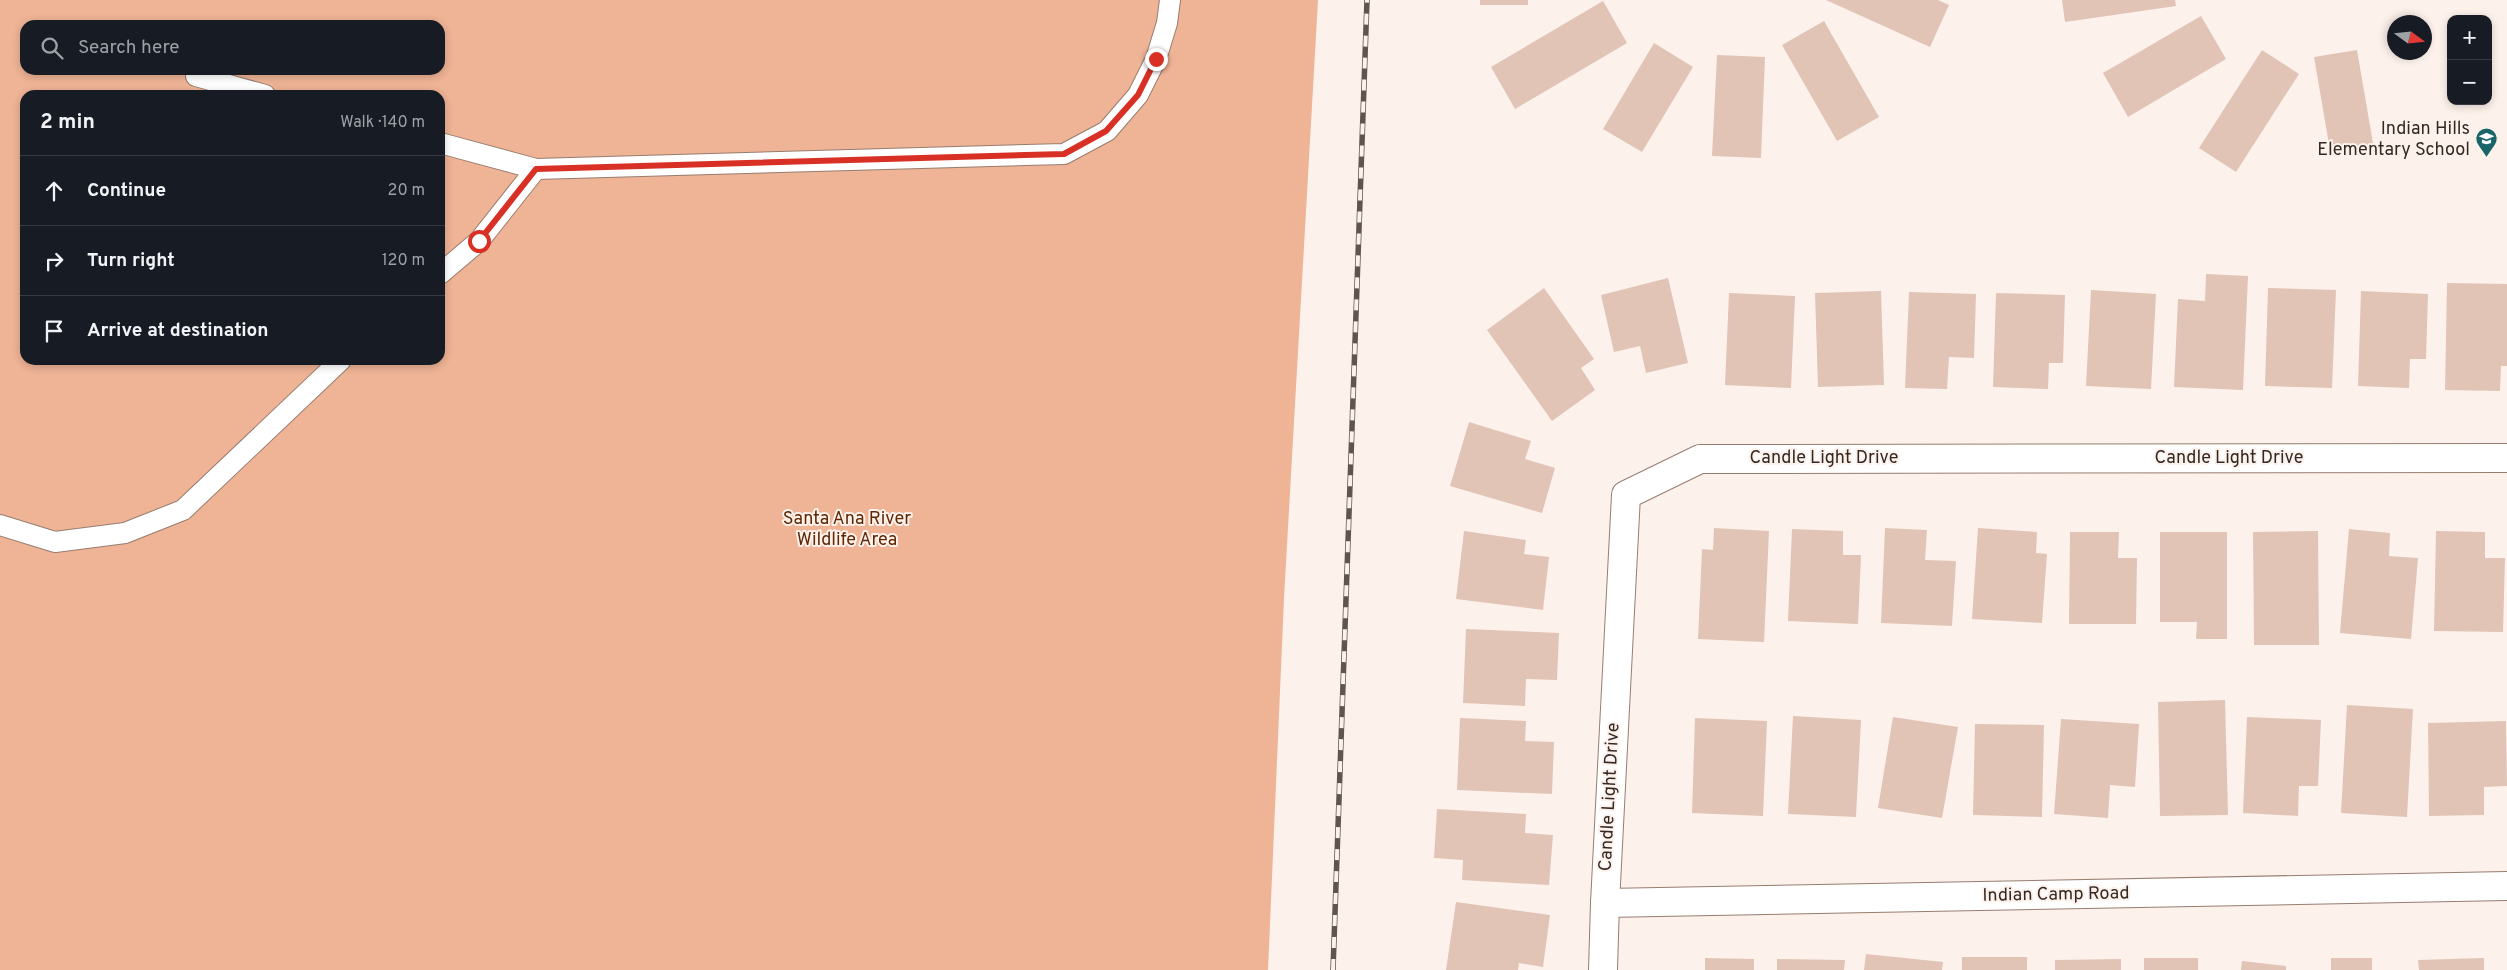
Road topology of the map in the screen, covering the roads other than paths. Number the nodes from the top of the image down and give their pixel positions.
1 (1170, 0) edge
2 (196, 76) dead end
3 (246, 90) edge
4 (445, 145) edge
5 (536, 169) junction
6 (445, 270) edge
7 (336, 365) edge
8 (2507, 458) edge
9 (0, 526) edge
10 (2507, 886) edge
11 (1604, 903) junction
12 (1604, 970) edge

1 - 5 lane
2 - 3 lane
4 - 5 lane
5 - 6 lane
7 - 9 lane
8 - 11 street, Candle Light Drive
10 - 11 street, Indian Camp Road
11 - 12 street, Candle Light Drive

